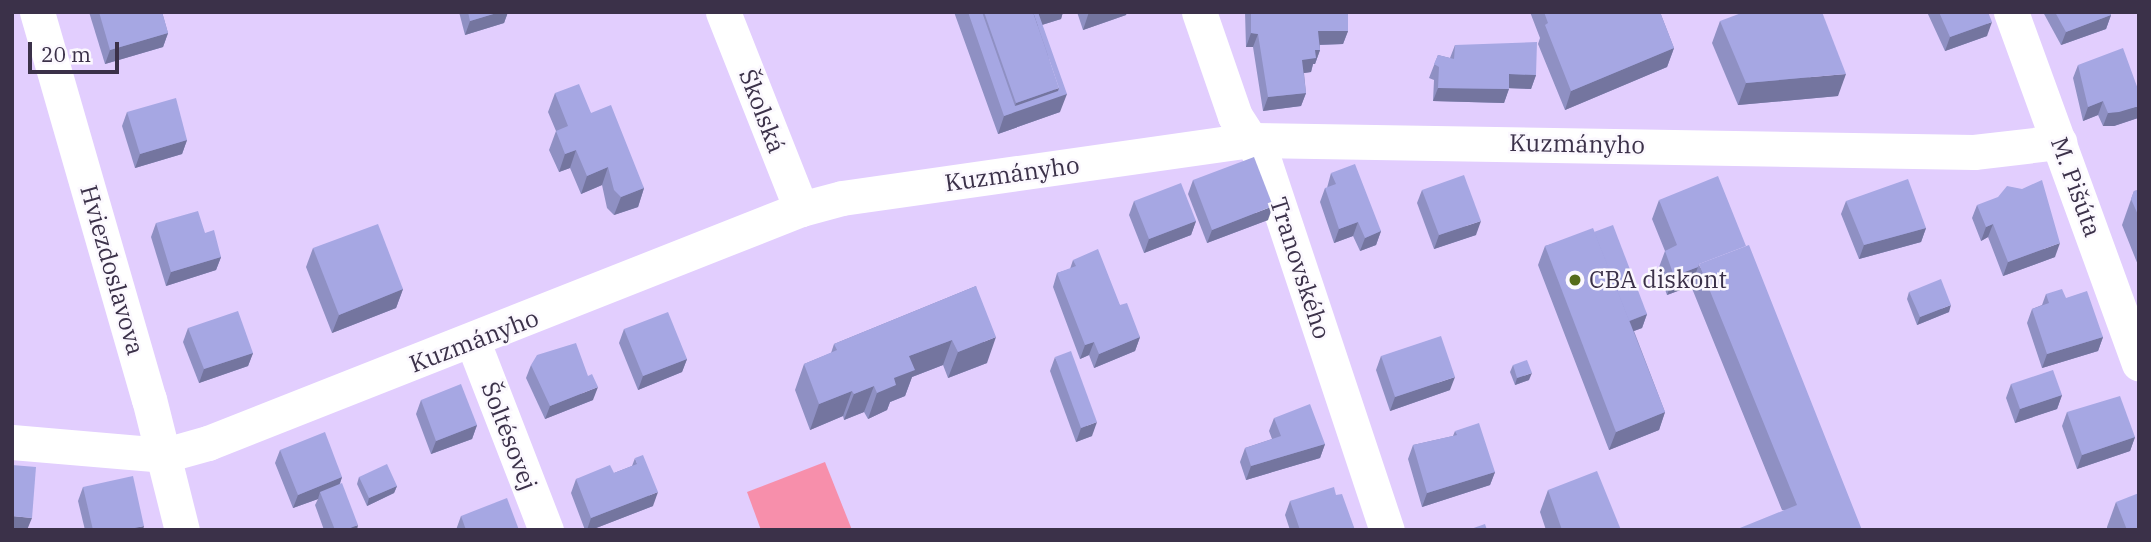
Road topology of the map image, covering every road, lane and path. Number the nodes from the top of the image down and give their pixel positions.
1 (37, 12) edge
2 (723, 12) edge
3 (1199, 12) edge
4 (2011, 12) edge
5 (1251, 140) junction
6 (2059, 142) junction
7 (801, 209) junction
8 (473, 342) junction
9 (2139, 363) edge
10 (12, 442) edge
11 (165, 455) junction
12 (182, 530) edge
13 (545, 530) edge
14 (1387, 530) edge

1 - 11 street, Hviezdoslavova
2 - 7 street, Školská
3 - 5 street, Tranovského
4 - 6 street, M. Pišúta
5 - 6 street, Kuzmányho
5 - 7 street, Kuzmányho
5 - 14 street, Tranovského
6 - 9 street, M. Pišúta
7 - 8 street, Kuzmányho
8 - 11 street, Kuzmányho
8 - 13 street, Šoltésovej
10 - 11 street, Kuzmányho
11 - 12 street, Hviezdoslavova

